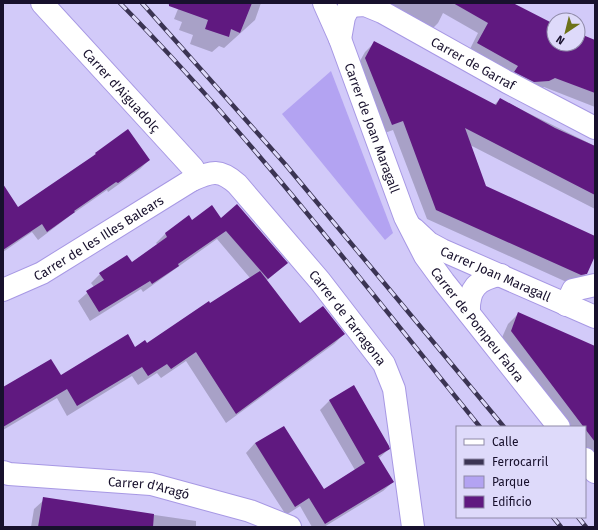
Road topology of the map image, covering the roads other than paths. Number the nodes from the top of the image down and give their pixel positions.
1 (42, 3) edge
2 (324, 3) edge
3 (350, 5) edge
4 (340, 39) junction
5 (595, 128) edge
6 (192, 180) junction
7 (404, 217) junction
8 (500, 275) junction
9 (595, 285) edge
10 (3, 290) edge
11 (566, 305) junction
12 (469, 313) junction
13 (595, 318) edge
14 (558, 426) edge
15 (586, 460) edge
16 (3, 472) edge
17 (595, 472) edge
18 (290, 527) edge
19 (413, 527) edge

1 - 6 street, Carrer d'Aiguadolç
2 - 4 street, Carrer de Joan Maragall
3 - 4 street
3 - 5 street, Carrer de Garraf
4 - 7 street, Carrer de Joan Maragall
6 - 10 street, Carrer de les Illes Balears
6 - 19 street, Carrer de Tarragona
7 - 8 street, Carrer Joan Maragall
7 - 12 street, Carrer de Pompeu Fabra
8 - 11 street, Carrer Joan Maragall
8 - 12 street
9 - 11 street
11 - 13 street, Carrer Joan Maragall
12 - 14 street, Carrer de Pompeu Fabra
15 - 17 street
16 - 18 street, Carrer d'Aragó

